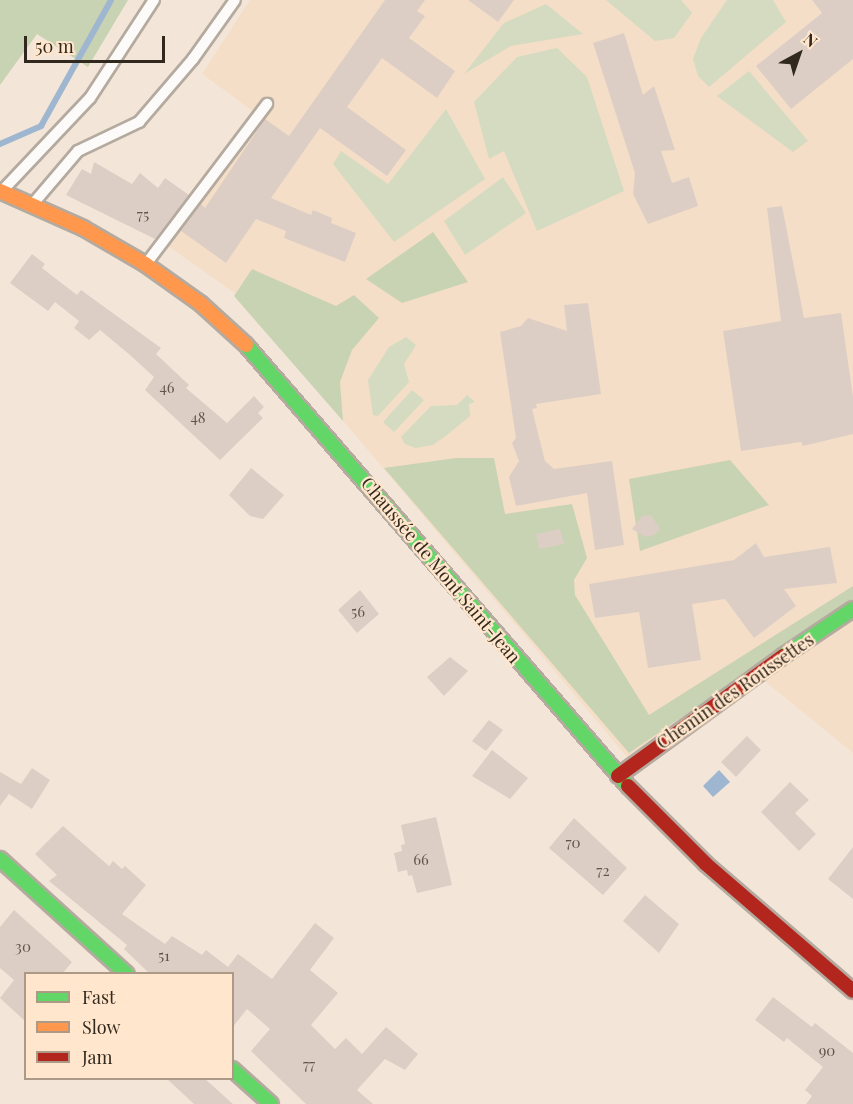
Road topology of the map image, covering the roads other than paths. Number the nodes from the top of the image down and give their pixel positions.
1 (154, 0) edge
2 (235, 0) edge
3 (267, 104) dead end
4 (1, 192) edge
5 (32, 205) junction
6 (146, 264) junction
7 (853, 609) edge
8 (618, 776) junction
9 (0, 859) edge
10 (125, 972) edge
11 (853, 991) edge
12 (234, 1071) edge
13 (271, 1104) edge

1 - 4 lane
2 - 5 lane
3 - 6 lane
4 - 5 main road, Chaussée de Mont Saint-Jean
5 - 6 main road, Chaussée de Mont Saint-Jean
6 - 8 main road, Chaussée de Mont Saint-Jean
7 - 8 main road, Chemin des Roussettes
8 - 11 main road, Chaussée de Mont Saint-Jean
9 - 10 main road
12 - 13 main road

